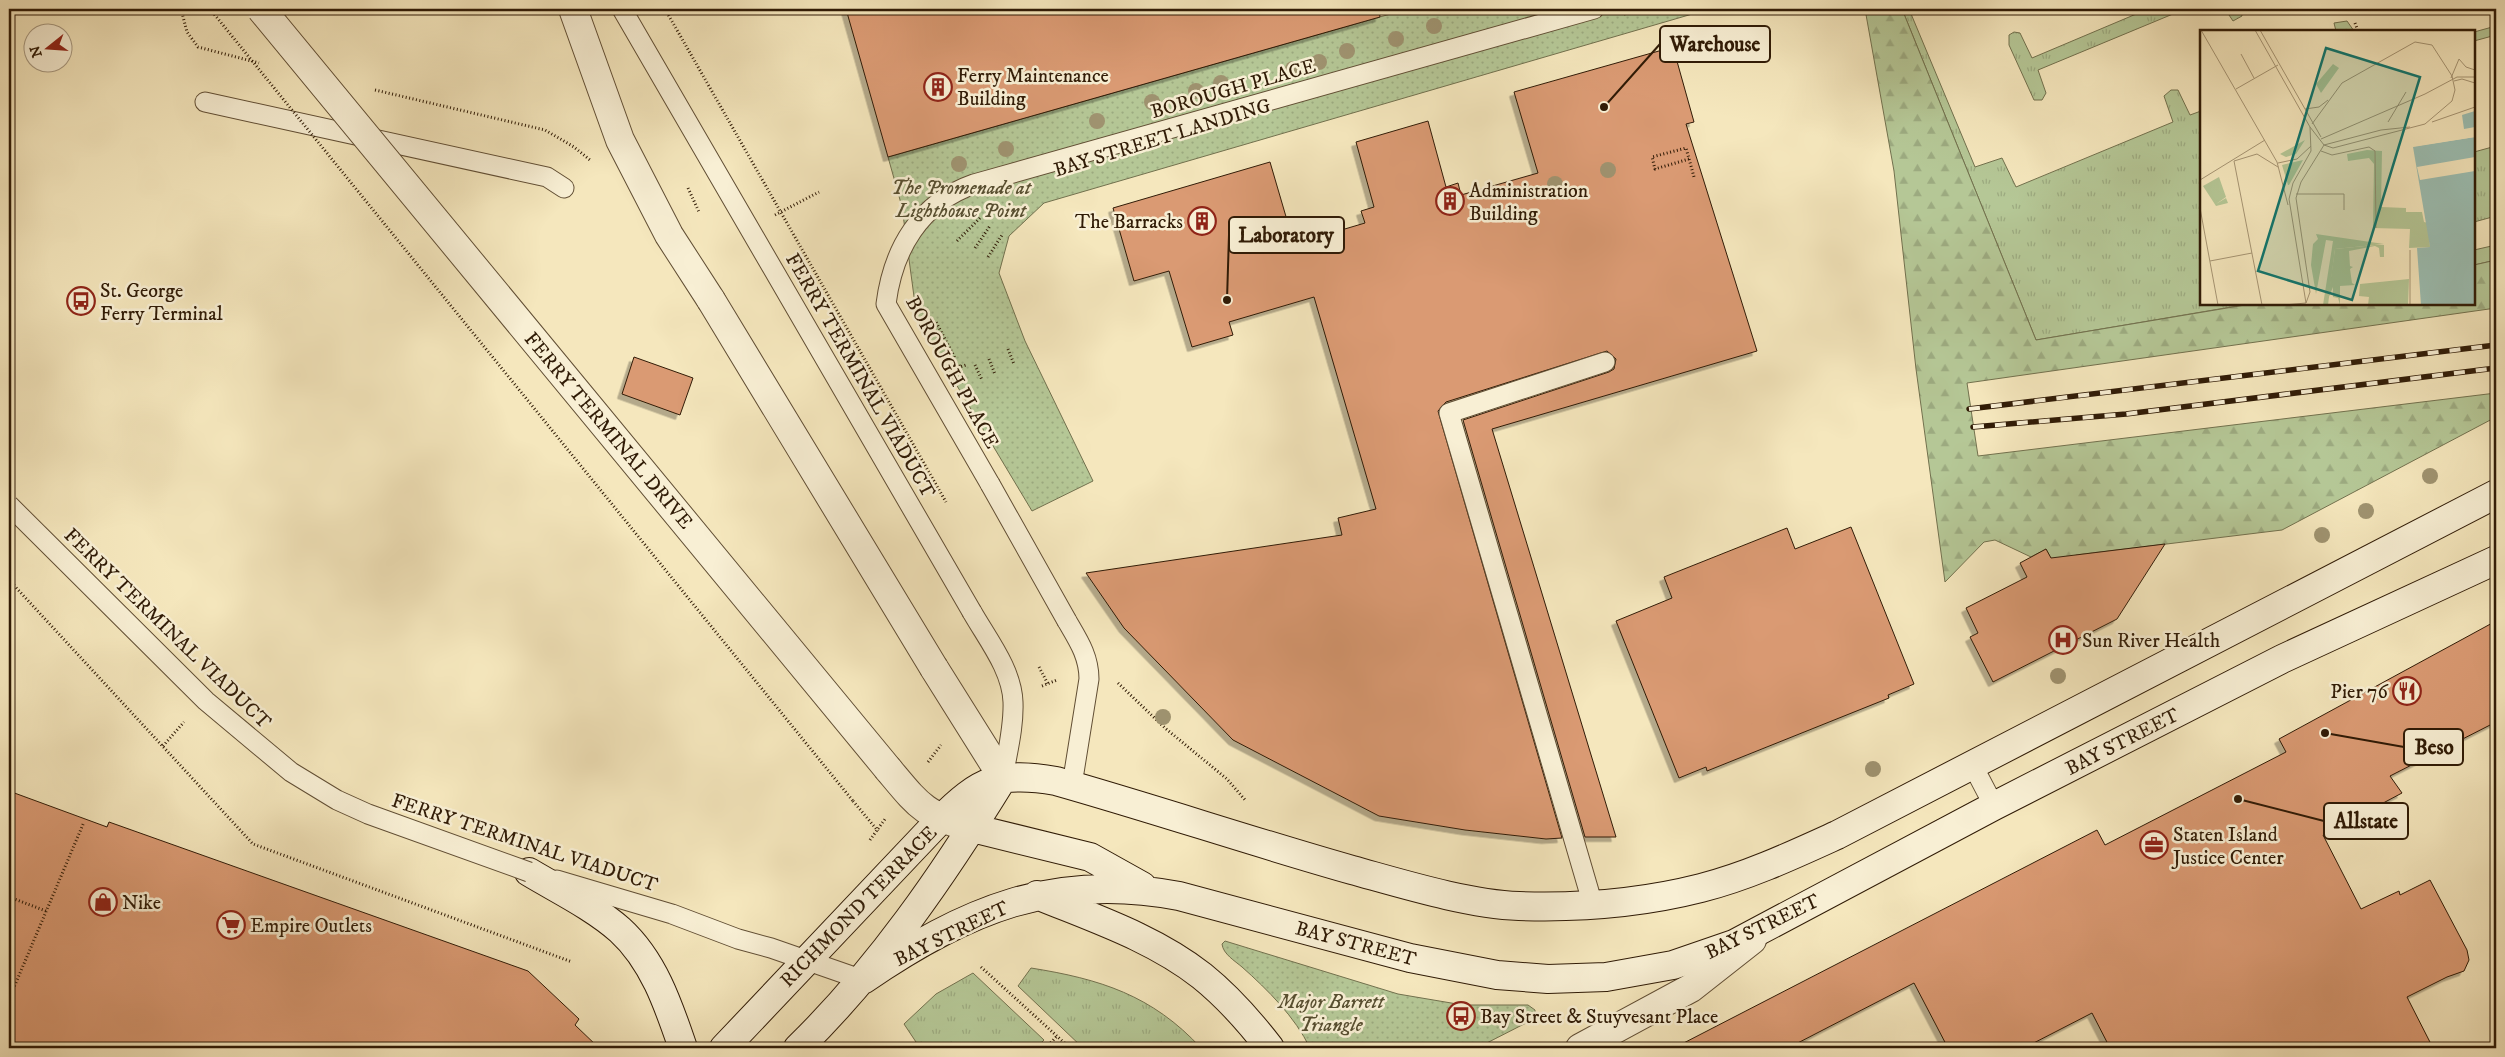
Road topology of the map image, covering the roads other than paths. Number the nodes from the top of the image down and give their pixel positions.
1 (261, 9) edge
2 (573, 9) edge
3 (622, 9) edge
4 (1594, 9) edge
5 (205, 102) dead end
6 (564, 188) dead end
7 (1605, 362) dead end
8 (2496, 494) edge
9 (9, 505) edge
10 (2496, 560) edge
11 (1972, 764) junction
12 (1003, 778) junction
13 (1072, 785) junction
14 (1994, 806) junction
15 (940, 820) junction
16 (972, 828) junction
17 (529, 872) junction
18 (1148, 890) junction
19 (1037, 895) junction
20 (1593, 905) junction
21 (1773, 924) junction
22 (806, 960) junction
23 (863, 980) junction
24 (683, 1048) edge
25 (724, 1048) edge
26 (798, 1048) edge
27 (1270, 1048) edge
28 (1580, 1048) edge

1 - 15 main road, FERRY TERMINAL DRIVE, bridge
2 - 12 main road, bridge
3 - 12 lane, FERRY TERMINAL VIADUCT, bridge
4 - 13 lane, BOROUGH PLACE, bridge
5 - 6 lane
7 - 20 lane
8 - 11 main road
9 - 17 lane, FERRY TERMINAL VIADUCT, bridge
10 - 14 main road, BAY STREET
11 - 14 lane
11 - 20 main road
12 - 13 main road
12 - 15 main road, RICHMOND TERRACE
12 - 16 main road
13 - 20 main road
14 - 21 main road, BAY STREET
15 - 16 main road, FERRY TERMINAL DRIVE
15 - 22 main road, RICHMOND TERRACE
16 - 18 main road, FERRY TERMINAL DRIVE
16 - 23 main road
17 - 22 lane, FERRY TERMINAL VIADUCT
17 - 24 main road
18 - 19 main road, BAY STREET
18 - 21 main road, BAY STREET
19 - 23 main road, BAY STREET
19 - 27 main road
21 - 28 main road
22 - 23 lane, FERRY TERMINAL VIADUCT
22 - 25 main road, RICHMOND TERRACE
23 - 26 main road

